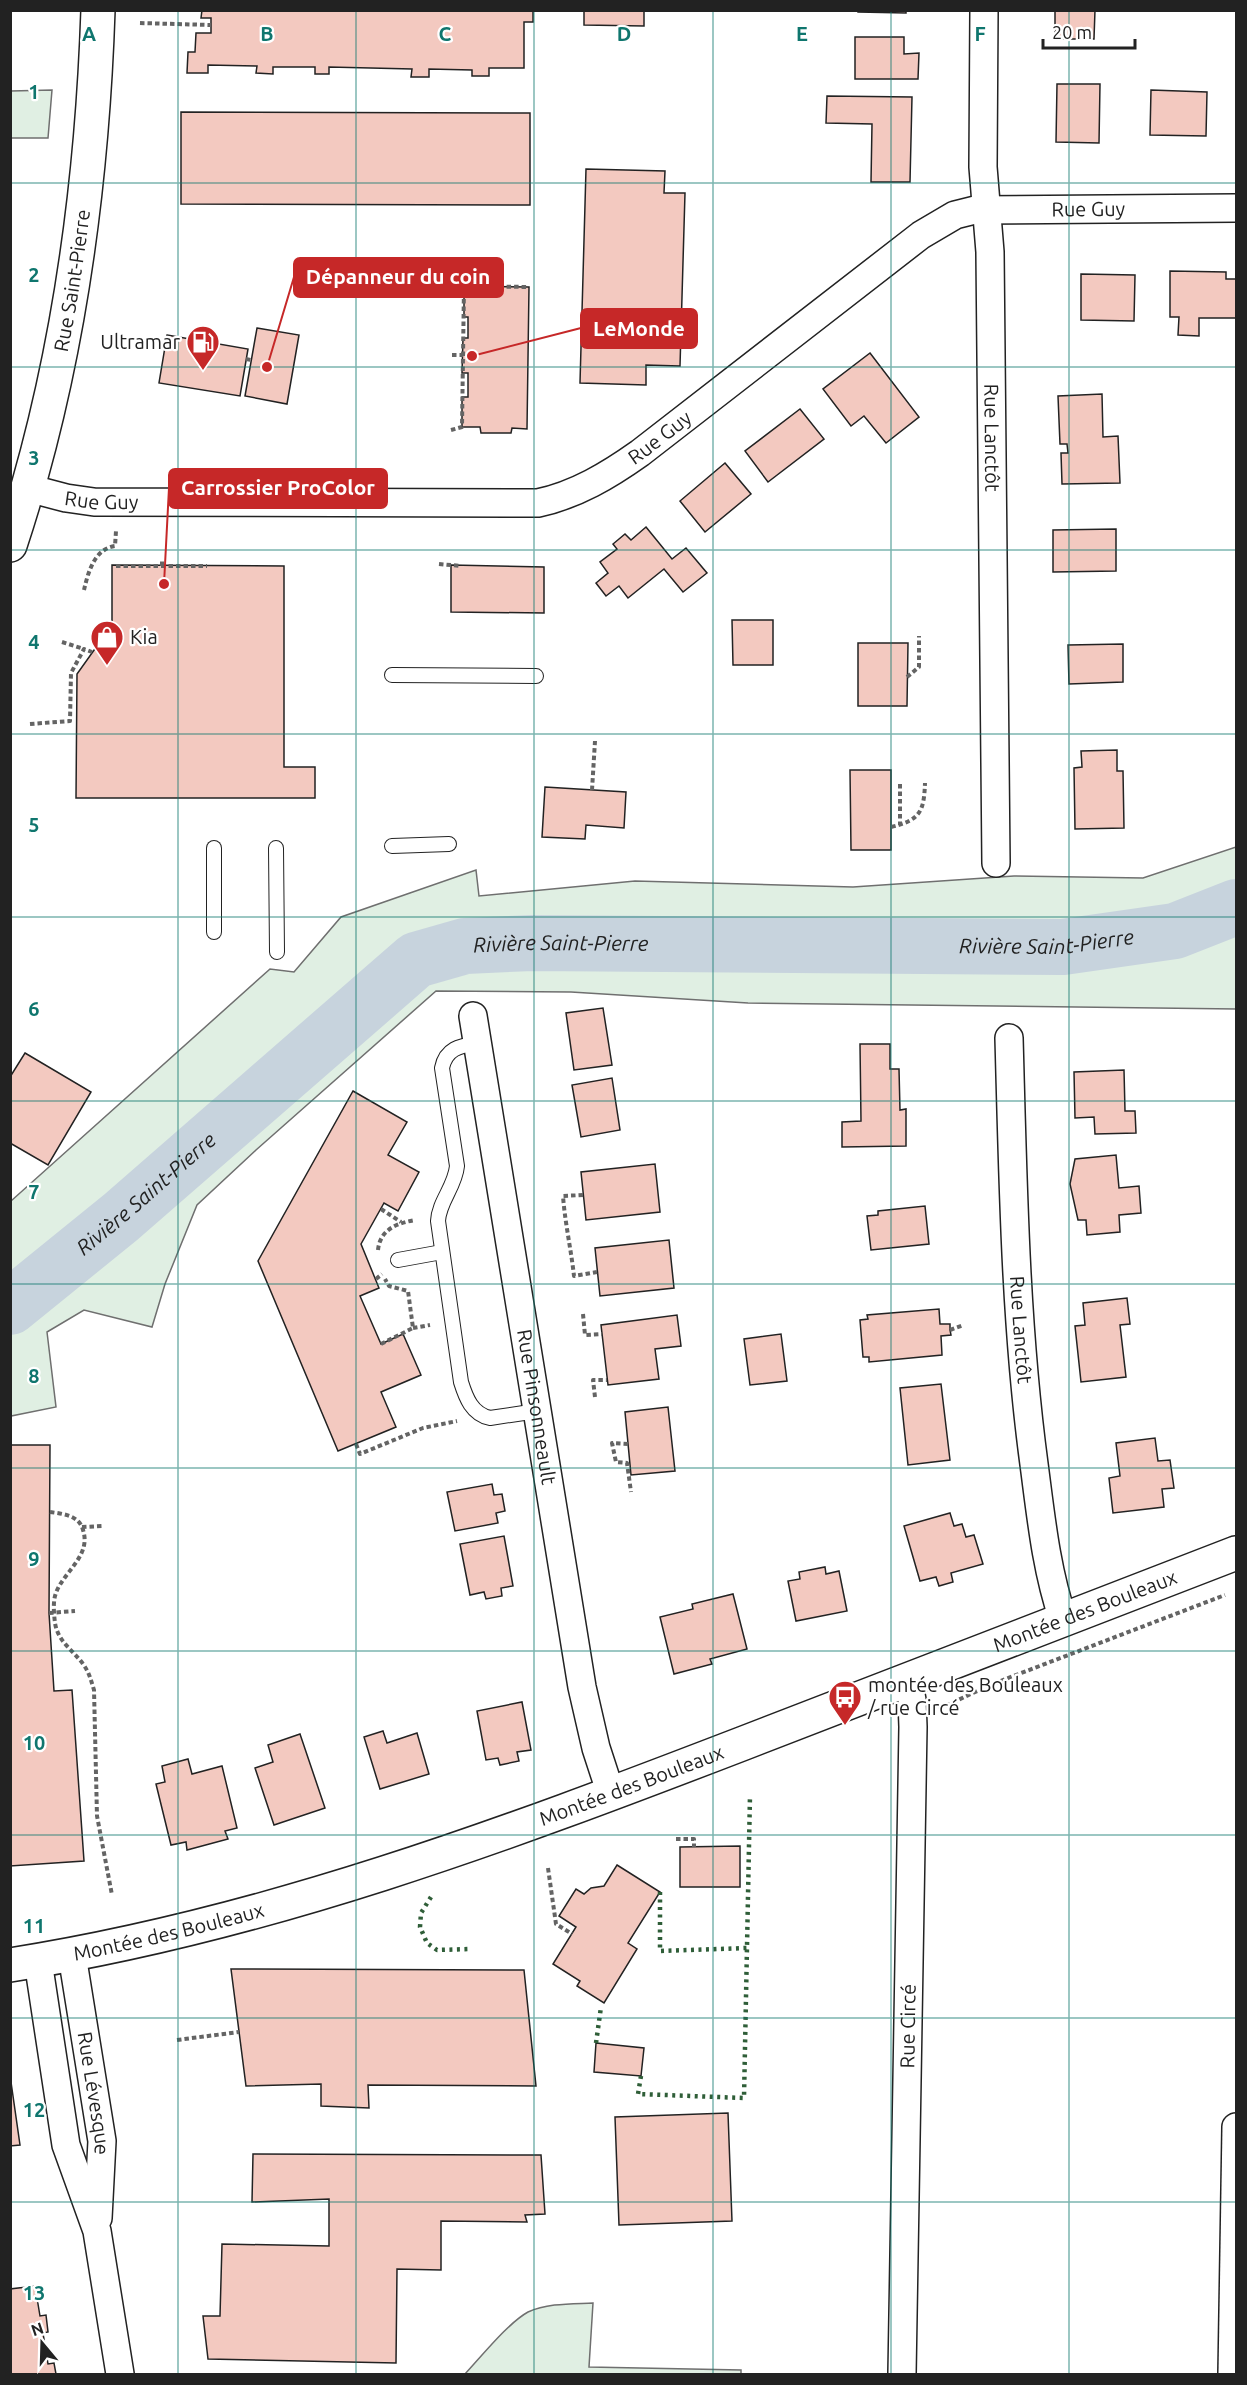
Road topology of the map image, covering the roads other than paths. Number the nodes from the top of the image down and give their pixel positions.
1 (98, 10) edge
2 (984, 10) edge
3 (1236, 208) edge
4 (987, 209) junction
5 (28, 488) junction
6 (10, 545) edge
7 (392, 675) dead end
8 (536, 676) dead end
9 (449, 844) dead end
10 (392, 846) dead end
11 (214, 848) dead end
12 (276, 848) dead end
13 (996, 863) dead end
14 (214, 932) dead end
15 (276, 952) dead end
16 (474, 1016) dead end
17 (1009, 1038) dead end
18 (478, 1043) junction
19 (442, 1252) junction
20 (398, 1260) dead end
21 (537, 1411) junction
22 (1236, 1553) edge
23 (1063, 1619) junction
24 (908, 1679) junction
25 (611, 1794) junction
26 (72, 1955) junction
27 (24, 1963) edge
28 (1236, 2127) edge
29 (97, 2231) junction
30 (120, 2374) edge
31 (902, 2374) edge
32 (1232, 2374) edge

1 - 5 street, Rue Saint-Pierre
2 - 4 street, Rue Lanctôt
3 - 4 street, Rue Guy
4 - 5 street, Rue Guy
4 - 13 street, Rue Lanctôt
5 - 6 street, Rue Saint-Pierre
7 - 8 lane
9 - 10 lane
11 - 14 lane
12 - 15 lane
16 - 18 street, Rue Pinsonneault
17 - 23 street, Rue Lanctôt
18 - 19 lane
18 - 21 street, Rue Pinsonneault
19 - 20 lane
19 - 21 lane
21 - 25 street, Rue Pinsonneault
22 - 23 street, Montée des Bouleaux
23 - 24 street, Montée des Bouleaux
24 - 25 street, Montée des Bouleaux
24 - 31 street, Rue Circé
25 - 26 street, Montée des Bouleaux
26 - 27 street, Montée des Bouleaux
26 - 29 street, Rue Lévesque
27 - 29 street, Rue Lévesque
28 - 32 street
29 - 30 street, Rue Lévesque

